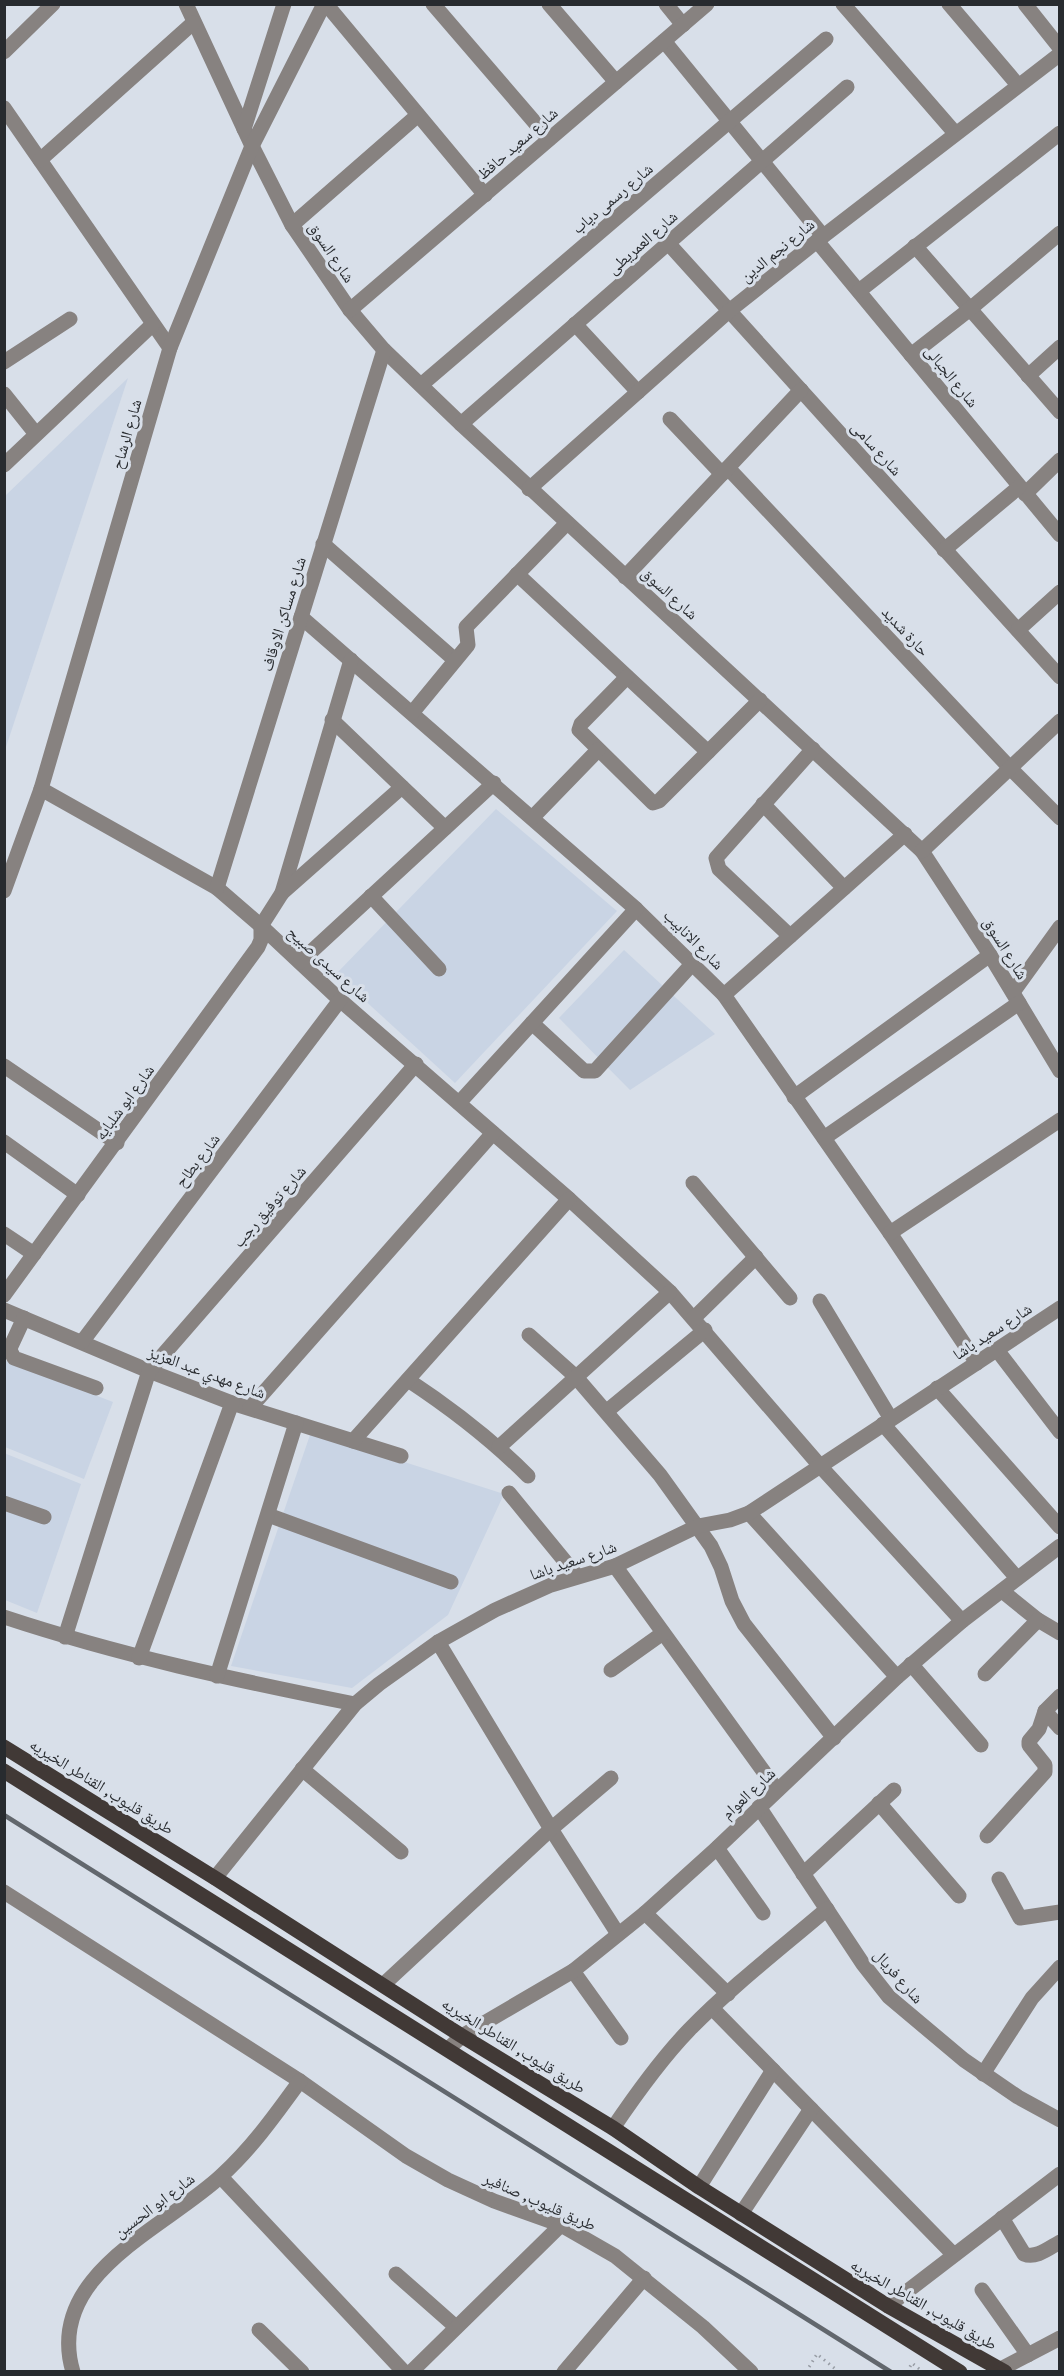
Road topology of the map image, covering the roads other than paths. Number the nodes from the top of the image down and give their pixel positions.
1 (52, 4) edge
2 (186, 4) edge
3 (284, 4) edge
4 (325, 4) edge
5 (433, 4) edge
6 (549, 4) edge
7 (666, 4) edge
8 (707, 4) edge
9 (843, 4) edge
10 (950, 4) edge
11 (1025, 4) edge
12 (193, 23) junction
13 (683, 25) junction
14 (826, 39) dead end
15 (664, 41) junction
16 (1059, 48) edge
17 (4, 52) edge
18 (1059, 54) edge
19 (616, 82) junction
20 (1017, 84) junction
21 (847, 87) dead end
22 (4, 108) edge
23 (418, 115) junction
24 (730, 121) junction
25 (244, 129) junction
26 (956, 133) junction
27 (1059, 133) edge
28 (549, 139) junction
29 (252, 146) junction
30 (40, 160) junction
31 (762, 161) junction
32 (485, 195) junction
33 (292, 225) junction
34 (1059, 233) edge
35 (820, 238) junction
36 (668, 243) junction
37 (915, 246) junction
38 (859, 291) junction
39 (970, 309) junction
40 (350, 310) junction
41 (729, 311) junction
42 (70, 319) dead end
43 (575, 324) junction
44 (152, 325) junction
45 (1059, 347) edge
46 (170, 348) junction
47 (384, 350) junction
48 (911, 355) junction
49 (4, 362) edge
50 (1028, 376) junction
51 (422, 385) junction
52 (801, 390) junction
53 (638, 392) junction
54 (4, 394) edge
55 (1059, 412) edge
56 (670, 419) dead end
57 (461, 424) junction
58 (36, 434) junction
59 (1059, 460) edge
60 (4, 465) edge
61 (725, 471) junction
62 (530, 489) junction
63 (1022, 490) junction
64 (567, 523) junction
65 (1059, 535) edge
66 (324, 544) junction
67 (944, 550) junction
68 (517, 574) junction
69 (626, 577) junction
70 (1059, 592) edge
71 (301, 617) junction
72 (1018, 630) junction
73 (351, 660) junction
74 (455, 660) junction
75 (627, 676) junction
76 (1059, 677) edge
77 (760, 700) junction
78 (412, 713) junction
79 (332, 720) junction
80 (1059, 721) edge
81 (813, 748) junction
82 (598, 750) junction
83 (708, 752) junction
84 (1010, 768) junction
85 (494, 783) junction
86 (402, 787) junction
87 (41, 789) junction
88 (763, 804) junction
89 (533, 817) junction
90 (1059, 818) edge
91 (445, 828) junction
92 (905, 834) junction
93 (921, 851) junction
94 (217, 888) junction
95 (844, 888) junction
96 (4, 891) edge
97 (282, 893) junction
98 (372, 896) junction
99 (636, 909) junction
100 (261, 926) junction
101 (1059, 927) edge
102 (790, 936) junction
103 (990, 955) junction
104 (300, 962) junction
105 (693, 963) junction
106 (439, 969) dead end
107 (724, 995) junction
108 (1016, 998) junction
109 (340, 1000) junction
110 (532, 1023) junction
111 (416, 1065) junction
112 (4, 1066) edge
113 (1059, 1071) edge
114 (794, 1097) junction
115 (459, 1103) junction
116 (1059, 1120) edge
117 (492, 1133) junction
118 (824, 1138) junction
119 (4, 1142) edge
120 (117, 1143) junction
121 (693, 1184) dead end
122 (78, 1195) junction
123 (569, 1199) junction
124 (890, 1233) junction
125 (4, 1234) edge
126 (34, 1254) junction
127 (756, 1257) junction
128 (670, 1292) junction
129 (4, 1295) edge
130 (790, 1298) dead end
131 (820, 1301) dead end
132 (4, 1310) edge
133 (1057, 1316) edge
134 (24, 1318) junction
135 (694, 1318) junction
136 (705, 1330) junction
137 (529, 1335) dead end
138 (82, 1342) junction
139 (997, 1350) junction
140 (977, 1363) junction
141 (149, 1371) junction
142 (575, 1376) junction
143 (408, 1380) junction
144 (96, 1388) dead end
145 (937, 1389) junction
146 (232, 1402) junction
147 (250, 1408) junction
148 (607, 1411) junction
149 (887, 1422) junction
150 (296, 1423) junction
151 (1059, 1432) edge
152 (353, 1441) junction
153 (499, 1447) junction
154 (401, 1456) dead end
155 (821, 1467) junction
156 (528, 1476) dead end
157 (509, 1493) dead end
158 (4, 1503) edge
159 (749, 1513) junction
160 (268, 1515) junction
161 (44, 1517) dead end
162 (698, 1526) junction
163 (1059, 1527) edge
164 (1058, 1549) edge
165 (615, 1566) junction
166 (577, 1576) junction
167 (1017, 1578) junction
168 (451, 1582) dead end
169 (1002, 1591) junction
170 (4, 1617) edge
171 (1038, 1620) junction
172 (962, 1621) junction
173 (663, 1633) junction
174 (1059, 1633) edge
175 (65, 1637) junction
176 (438, 1642) junction
177 (139, 1658) junction
178 (911, 1664) junction
179 (611, 1670) dead end
180 (985, 1674) dead end
181 (217, 1676) junction
182 (897, 1677) junction
183 (1059, 1696) edge
184 (355, 1704) junction
185 (1045, 1711) junction
186 (1059, 1728) edge
187 (834, 1738) junction
188 (981, 1745) dead end
189 (4, 1747) edge
190 (302, 1770) junction
191 (4, 1771) edge
192 (611, 1778) dead end
193 (777, 1790) junction
194 (894, 1790) dead end
195 (879, 1803) junction
196 (759, 1807) junction
197 (551, 1829) junction
198 (987, 1836) dead end
199 (717, 1848) junction
200 (400, 1852) dead end
201 (803, 1874) junction
202 (215, 1878) junction
203 (999, 1879) dead end
204 (4, 1893) edge
205 (959, 1896) dead end
206 (827, 1909) junction
207 (1059, 1912) edge
208 (645, 1913) junction
209 (763, 1913) dead end
210 (618, 1934) junction
211 (1059, 1967) edge
212 (573, 1971) junction
213 (384, 1984) junction
214 (728, 1994) junction
215 (712, 2008) junction
216 (462, 2036) junction
217 (621, 2038) dead end
218 (448, 2049) junction
219 (773, 2070) junction
220 (983, 2074) junction
221 (300, 2081) junction
222 (811, 2109) junction
223 (1059, 2120) edge
224 (613, 2128) junction
225 (1059, 2174) edge
226 (221, 2176) junction
227 (699, 2187) junction
228 (741, 2214) junction
229 (1002, 2218) junction
230 (561, 2226) junction
231 (1059, 2242) edge
232 (954, 2255) junction
233 (396, 2274) dead end
234 (644, 2278) junction
235 (982, 2290) dead end
236 (888, 2306) junction
237 (456, 2327) junction
238 (260, 2330) dead end
239 (1059, 2338) edge
240 (1028, 2355) junction
241 (744, 2369) edge
242 (569, 2370) edge
243 (1003, 2370) edge
244 (72, 2372) edge
245 (302, 2372) edge
246 (404, 2372) edge
247 (411, 2372) edge
248 (960, 2372) edge

1 - 17 street
2 - 12 street, شارع السوق
3 - 25 street
4 - 23 street
4 - 29 street, شارع الرشاح
5 - 28 street
6 - 19 street
7 - 13 street
8 - 13 street, شارع سعيد حافظ
9 - 26 street
10 - 20 street
11 - 16 street
12 - 25 street, شارع السوق
12 - 30 street
13 - 15 street, شارع سعيد حافظ
14 - 24 street, شارع رسمى دياب
15 - 19 street, شارع سعيد حافظ
15 - 24 street, شارع الجبالى
18 - 20 street, شارع نجم الدين
19 - 28 street, شارع سعيد حافظ
20 - 26 street, شارع نجم الدين
21 - 31 street, شارع العمريطى
22 - 30 street
23 - 32 street
23 - 33 street
24 - 31 street, شارع الجبالى
24 - 51 street, شارع رسمى دياب
25 - 29 street, شارع السوق
26 - 35 street, شارع نجم الدين
27 - 37 street
28 - 32 street, شارع سعيد حافظ
29 - 33 street, شارع السوق
29 - 46 street, شارع الرشاح
30 - 44 street
31 - 35 street, شارع الجبالى
31 - 36 street, شارع العمريطى
32 - 40 street, شارع سعيد حافظ
33 - 40 street, شارع السوق
34 - 39 street
35 - 38 street, شارع الجبالى
35 - 41 street, شارع نجم الدين
36 - 41 street, شارع سامى
36 - 43 street, شارع العمريطى
37 - 38 street
37 - 39 street
38 - 48 street, شارع الجبالى
39 - 48 street
39 - 50 street
40 - 47 street, شارع السوق
41 - 52 street, شارع سامى
41 - 53 street, شارع نجم الدين
42 - 49 street
43 - 53 street
43 - 57 street, شارع العمريطى
44 - 46 street
44 - 58 street
45 - 50 street
46 - 87 street, شارع الرشاح
47 - 51 street, شارع السوق
47 - 66 street, شارع مساكن الاوقاف
48 - 63 street, شارع الجبالى
50 - 55 street
51 - 57 street, شارع السوق
52 - 61 street
52 - 67 street, شارع سامى
53 - 62 street, شارع نجم الدين
54 - 58 street
56 - 61 street, حارة شديد
57 - 62 street, شارع السوق
58 - 60 street
59 - 63 street
61 - 69 street
61 - 84 street, حارة شديد
62 - 64 street, شارع السوق
63 - 65 street, شارع الجبالى
63 - 67 street
64 - 68 street
64 - 69 street, شارع السوق
66 - 71 street, شارع مساكن الاوقاف
66 - 74 street
67 - 72 street, شارع سامى
68 - 74 street
68 - 75 street
69 - 77 street, شارع السوق
70 - 72 street
71 - 73 street, شارع الانابيب
71 - 94 street, شارع مساكن الاوقاف
72 - 76 street, شارع سامى
73 - 78 street, شارع الانابيب
73 - 79 street
74 - 78 street
75 - 82 street
75 - 83 street
77 - 81 street, شارع السوق
77 - 83 street
78 - 85 street, شارع الانابيب
79 - 86 street
79 - 97 street
80 - 84 street
81 - 88 street
81 - 92 street, شارع السوق
82 - 83 street
82 - 89 street
84 - 90 street, حارة شديد
84 - 93 street
85 - 89 street, شارع الانابيب
85 - 91 street
86 - 91 street
86 - 97 street
87 - 94 street, شارع سيدى صبيح
87 - 96 street, شارع الرشاح
88 - 95 street
88 - 102 street
89 - 99 street, شارع الانابيب
91 - 98 street
92 - 93 street, شارع السوق
92 - 95 street
93 - 103 street, شارع السوق
94 - 100 street, شارع سيدى صبيح
95 - 102 street
97 - 100 street, شارع ابو شلبايه
98 - 104 street
98 - 106 street
99 - 105 street, شارع الانابيب
99 - 110 street
100 - 104 street, شارع سيدى صبيح
100 - 120 street, شارع ابو شلبايه
101 - 108 street
102 - 107 street
103 - 108 street, شارع السوق
103 - 114 street
104 - 109 street, شارع سيدى صبيح
105 - 107 street, شارع الانابيب
105 - 110 street
107 - 114 street, شارع الانابيب
108 - 113 street, شارع السوق
108 - 118 street
109 - 111 street, شارع سيدى صبيح
109 - 138 street, شارع بطاح
110 - 115 street
111 - 115 street, شارع سيدى صبيح
111 - 141 street, شارع توفيق رجب
112 - 120 street
114 - 118 street, شارع الانابيب
115 - 117 street, شارع سيدى صبيح
116 - 124 street
117 - 123 street, شارع سيدى صبيح
117 - 147 street
118 - 124 street, شارع الانابيب
119 - 122 street
120 - 122 street, شارع ابو شلبايه
121 - 127 street
122 - 126 street, شارع ابو شلبايه
123 - 128 street, شارع سيدى صبيح
123 - 143 street
124 - 140 street, شارع الانابيب
125 - 126 street
126 - 129 street, شارع ابو شلبايه
127 - 130 street
127 - 135 street
128 - 135 street, شارع سيدى صبيح
128 - 142 street
131 - 149 street
132 - 134 street, شارع مهدي عبد العزيز
133 - 139 street, شارع سعيد باشا
134 - 138 street, شارع مهدي عبد العزيز
134 - 144 street
135 - 136 street, شارع سيدى صبيح
136 - 148 street
136 - 155 street, شارع سيدى صبيح
137 - 142 street
138 - 141 street, شارع مهدي عبد العزيز
139 - 140 street, شارع سعيد باشا
139 - 151 street
140 - 145 street, شارع سعيد باشا
141 - 146 street, شارع مهدي عبد العزيز
141 - 175 street
142 - 148 street
142 - 153 street
143 - 152 street
143 - 153 street
145 - 149 street, شارع سعيد باشا
145 - 163 street
146 - 147 street, شارع مهدي عبد العزيز
146 - 177 street
147 - 150 street, شارع مهدي عبد العزيز
148 - 162 street
149 - 155 street, شارع سعيد باشا
149 - 167 street
150 - 152 street, شارع مهدي عبد العزيز
150 - 160 street
152 - 154 street, شارع مهدي عبد العزيز
153 - 156 street
155 - 159 street, شارع سعيد باشا
155 - 172 street, شارع سيدى صبيح
157 - 166 street
158 - 161 street
159 - 162 street, شارع سعيد باشا
159 - 182 street
160 - 168 street
160 - 181 street
162 - 165 street, شارع سعيد باشا
162 - 187 street
164 - 167 street, شارع العوام
165 - 166 street, شارع سعيد باشا
165 - 173 street
166 - 176 street, شارع سعيد باشا
167 - 169 street, شارع العوام
169 - 171 street
169 - 172 street, شارع العوام
170 - 175 street
171 - 174 street
171 - 180 street
172 - 178 street, شارع العوام
173 - 179 street
173 - 193 street
175 - 177 street
176 - 184 street, شارع سعيد باشا
176 - 197 street
177 - 181 street
178 - 182 street, شارع العوام
178 - 188 street
181 - 184 street
182 - 187 street, شارع العوام
183 - 185 street
184 - 190 street, شارع سعيد باشا
185 - 186 street
185 - 198 street
187 - 193 street, شارع العوام
189 - 202 main road, طريق قليوب, القناطر الخيريه
190 - 200 street
190 - 202 street, شارع سعيد باشا
191 - 218 main road
192 - 197 street
193 - 196 street, شارع العوام
194 - 195 street
195 - 201 street
195 - 205 street
196 - 199 street, شارع العوام
196 - 201 street, شارع فريال
197 - 210 street
197 - 213 street
199 - 208 street, شارع العوام
199 - 209 street
201 - 206 street, شارع فريال
202 - 213 main road, طريق قليوب, القناطر الخيريه
203 - 207 street
204 - 221 street, طريق قليوب, صنافير
206 - 214 street
206 - 220 street, شارع فريال
208 - 210 street, شارع العوام
208 - 214 street
210 - 212 street, شارع العوام
211 - 220 street
212 - 216 street, شارع العوام
212 - 217 street
213 - 216 main road, طريق قليوب, القناطر الخيريه
214 - 215 street
215 - 219 street
215 - 224 street
216 - 218 street, شارع العوام
216 - 224 main road, طريق قليوب, القناطر الخيريه
218 - 248 main road
219 - 222 street
219 - 227 street
220 - 223 street, شارع فريال
221 - 226 street, شارع ابو الحسين
221 - 230 street, طريق قليوب, صنافير
222 - 228 street
222 - 232 street
224 - 227 main road, طريق قليوب, القناطر الخيريه
225 - 229 street
226 - 244 street, شارع ابو الحسين
226 - 246 street
227 - 228 main road, طريق قليوب, القناطر الخيريه
228 - 236 main road, طريق قليوب, القناطر الخيريه
229 - 231 street
229 - 232 street
230 - 234 street, طريق قليوب, صنافير
230 - 237 street
232 - 236 street
233 - 237 street
234 - 241 street, طريق قليوب, صنافير
234 - 242 street
235 - 240 street
236 - 243 main road, طريق قليوب, القناطر الخيريه
237 - 247 street
238 - 245 street
239 - 240 street
240 - 243 street

